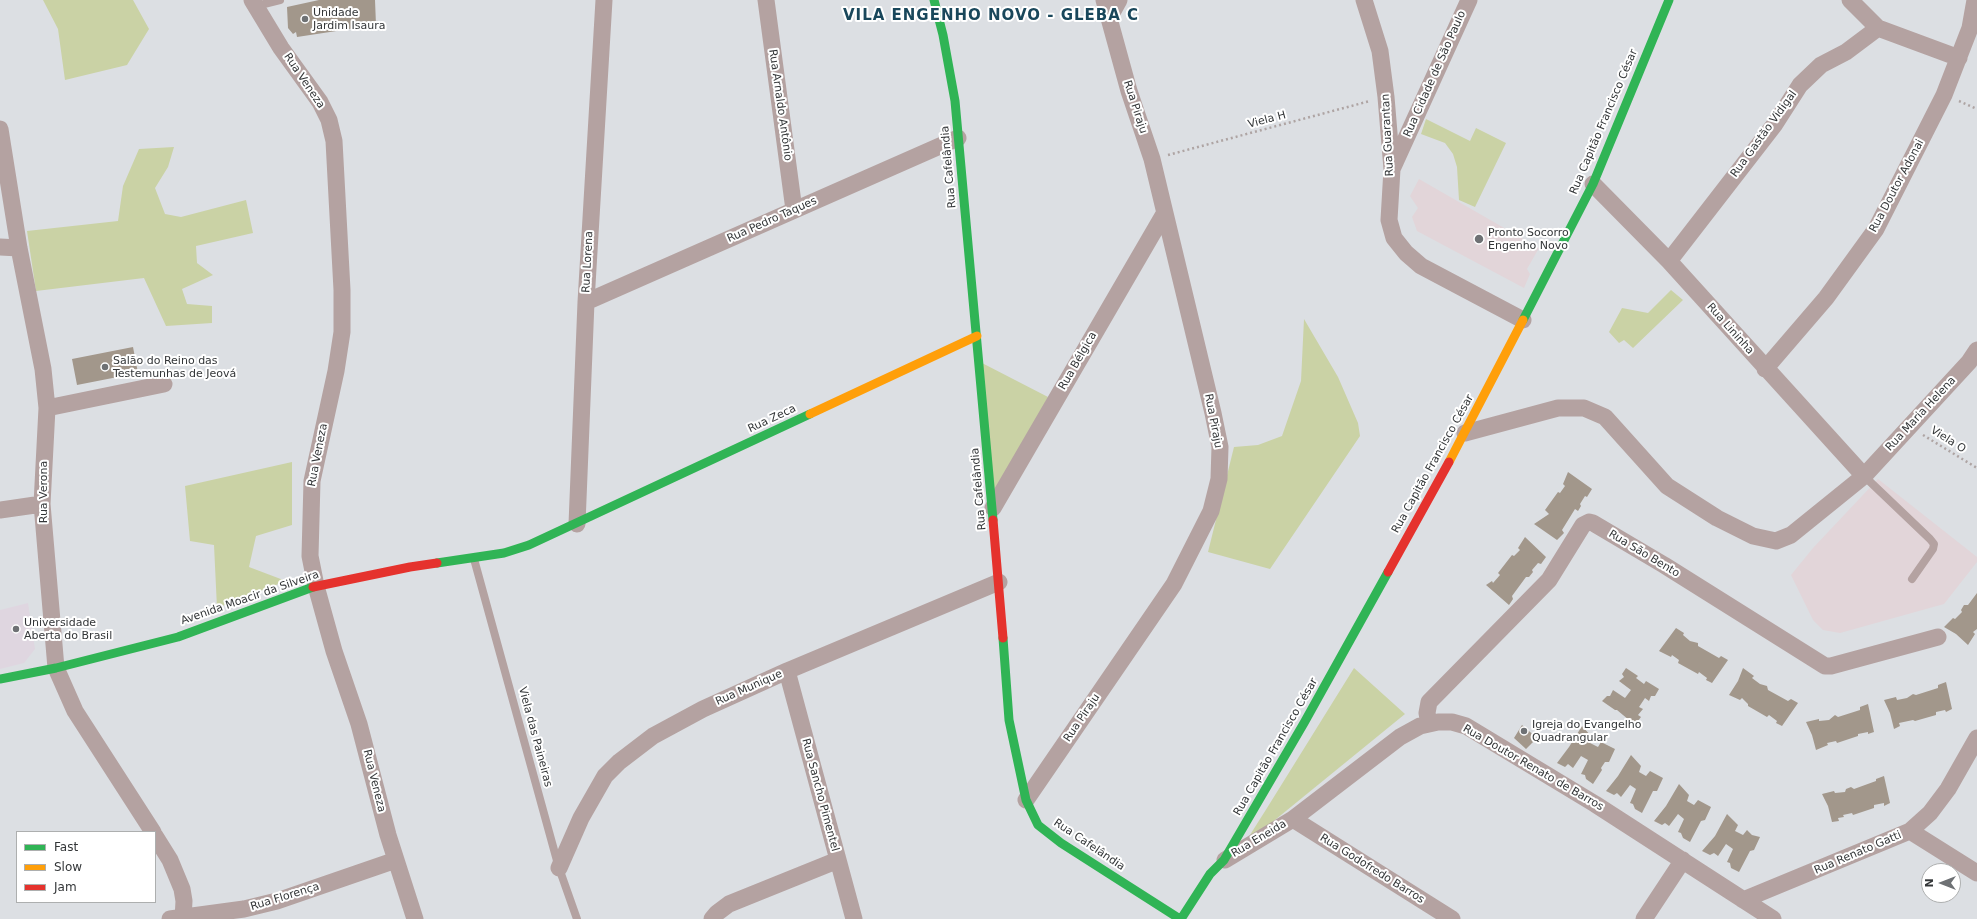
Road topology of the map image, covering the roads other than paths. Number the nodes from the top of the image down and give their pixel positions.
1 (280, 0) edge
2 (604, 0) edge
3 (766, 0) edge
4 (934, 0) edge
5 (1104, 0) edge
6 (1119, 0) edge
7 (1364, 0) edge
8 (1469, 0) edge
9 (1669, 0) edge
10 (1850, 0) edge
11 (1975, 0) edge
12 (254, 3) edge
13 (1108, 18) junction
14 (1878, 28) junction
15 (1958, 58) junction
16 (0, 129) edge
17 (958, 138) junction
18 (1392, 169) junction
19 (1593, 184) junction
20 (794, 210) junction
21 (1164, 214) junction
22 (0, 247) edge
23 (19, 248) junction
24 (1669, 261) junction
25 (586, 302) junction
26 (1523, 320) junction
27 (977, 336) junction
28 (1977, 350) edge
29 (1765, 369) junction
30 (164, 384) dead end
31 (46, 408) junction
32 (1465, 433) junction
33 (1864, 476) junction
34 (42, 504) junction
35 (992, 508) junction
36 (0, 510) edge
37 (577, 524) junction
38 (474, 559) junction
39 (1912, 579) dead end
40 (1000, 582) junction
41 (316, 586) junction
42 (1938, 637) dead end
43 (56, 668) junction
44 (786, 671) junction
45 (0, 679) edge
46 (1429, 724) junction
47 (1977, 738) edge
48 (1026, 800) junction
49 (1293, 819) junction
50 (152, 831) edge
51 (1910, 831) junction
52 (156, 838) edge
53 (396, 860) junction
54 (838, 860) junction
55 (1224, 860) junction
56 (1684, 860) junction
57 (559, 868) junction
58 (1977, 873) edge
59 (1743, 900) junction
60 (179, 919) edge
61 (415, 919) edge
62 (577, 919) edge
63 (712, 919) edge
64 (854, 919) edge
65 (1180, 919) edge
66 (1452, 919) edge
67 (1644, 919) edge
68 (1772, 919) edge

1 - 12 lane
2 - 25 street, Rua Lorena
3 - 20 street, Rua Arnaldo Antônio
4 - 17 street, Rua Cafelândia
5 - 13 street, Rua Piraju
6 - 13 street
7 - 18 street, Rua Guarantan
8 - 18 street, Rua Cidade de São Paulo
9 - 19 street, Rua Capitão Francisco César
10 - 14 street
11 - 15 street, Rua Doutor Adonai
12 - 41 street, Rua Veneza
13 - 21 street, Rua Piraju
14 - 15 street
14 - 24 street, Rua Gastão Vidigal
15 - 29 street, Rua Doutor Adonai
16 - 23 street, Rua Verona
17 - 20 street, Rua Pedro Taques
17 - 27 street, Rua Cafelândia
18 - 26 street, Rua Guarantan
19 - 24 street, Rua Lininha
19 - 26 street, Rua Capitão Francisco César
20 - 25 street, Rua Pedro Taques
21 - 35 street, Rua Bélgica
21 - 48 street, Rua Piraju
22 - 23 street
23 - 31 street, Rua Verona
24 - 29 street, Rua Lininha
25 - 37 street, Rua Lorena
26 - 32 street, Rua Capitão Francisco César
27 - 35 street, Rua Cafelândia
27 - 37 street, Rua Zeca
28 - 33 street, Rua Maria Helena
29 - 33 street, Rua Lininha
30 - 31 street
31 - 34 street, Rua Verona
32 - 33 street, Rua Maria Helena
32 - 55 street, Rua Capitão Francisco César
33 - 39 lane
34 - 36 street
34 - 43 street, Rua Verona
35 - 40 street, Rua Cafelândia
37 - 38 street, Avenida Moacir da Silveira
38 - 41 street, Avenida Moacir da Silveira
38 - 57 lane, Viela das Paineiras
40 - 44 street, Rua Munique
40 - 48 street, Rua Cafelândia
41 - 43 street, Avenida Moacir da Silveira
41 - 53 street, Rua Veneza
42 - 46 street, Rua São Bento
43 - 45 street, Avenida Moacir da Silveira
43 - 50 street, Rua Verona
44 - 54 street, Rua Sancho Pimentel
44 - 57 street, Rua Munique
46 - 49 street, Rua Doutor Renato de Barros
46 - 56 street, Rua Doutor Renato de Barros
47 - 51 street, Rua Renato Gatti
48 - 65 street, Rua Cafelândia
49 - 55 street, Rua Eneida
49 - 66 street, Rua Godofredo Barros
51 - 58 street
51 - 59 street, Rua Renato Gatti
52 - 60 street
53 - 60 street, Rua Florença
53 - 61 street, Rua Veneza
54 - 63 street
54 - 64 street, Rua Sancho Pimentel
55 - 65 street, Rua Capitão Francisco César
56 - 59 street, Rua Doutor Renato de Barros
56 - 67 street
57 - 62 lane, Viela das Paineiras
59 - 68 street, Rua Doutor Renato de Barros

